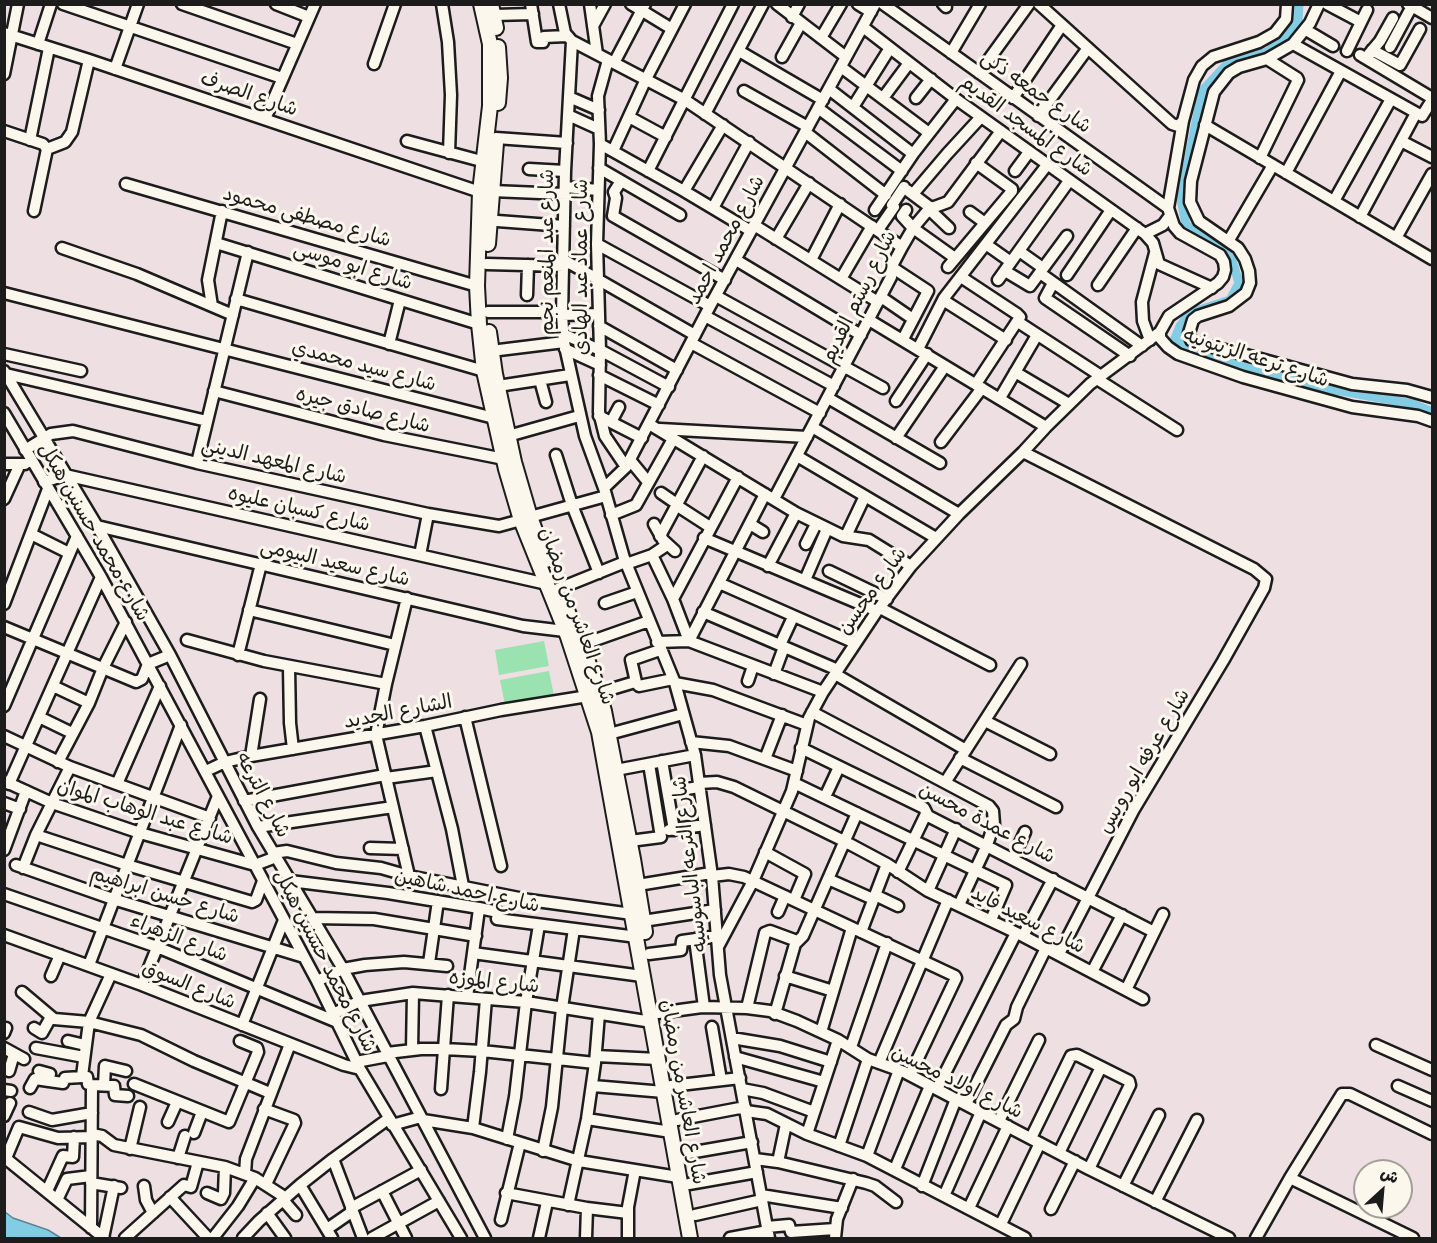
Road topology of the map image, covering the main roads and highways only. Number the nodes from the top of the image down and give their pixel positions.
1 (481, 4) edge
2 (493, 10) edge
3 (486, 191) junction
4 (485, 220) junction
5 (526, 519) junction
6 (553, 586) junction
7 (593, 694) junction
8 (628, 859) junction
9 (638, 917) junction
10 (655, 1018) junction
11 (667, 1089) junction
12 (674, 1126) junction
13 (683, 1180) junction
14 (690, 1239) edge
15 (699, 1239) edge

1 - 3 main road, شارع العاشر من رمضان
2 - 3 main road, شارع العاشر من رمضان
3 - 4 main road, شارع العاشر من رمضان
4 - 5 main road, شارع العاشر من رمضان
4 - 5 main road, شارع العاشر من رمضان
5 - 6 main road, شارع العاشر من رمضان
6 - 7 main road, شارع العاشر من رمضان
6 - 7 main road, شارع العاشر من رمضان
7 - 8 main road, شارع العاشر من رمضان
7 - 8 main road, شارع العاشر من رمضان
8 - 9 main road, شارع العاشر من رمضان
8 - 9 main road, شارع العاشر من رمضان
9 - 10 main road, شارع العاشر من رمضان
9 - 10 main road, شارع العاشر من رمضان
10 - 11 main road, شارع العاشر من رمضان
10 - 11 main road, شارع العاشر من رمضان
11 - 12 main road, شارع العاشر من رمضان
12 - 13 main road, شارع العاشر من رمضان
12 - 13 main road, شارع العاشر من رمضان
13 - 14 main road, شارع العاشر من رمضان
13 - 15 main road, شارع العاشر من رمضان

